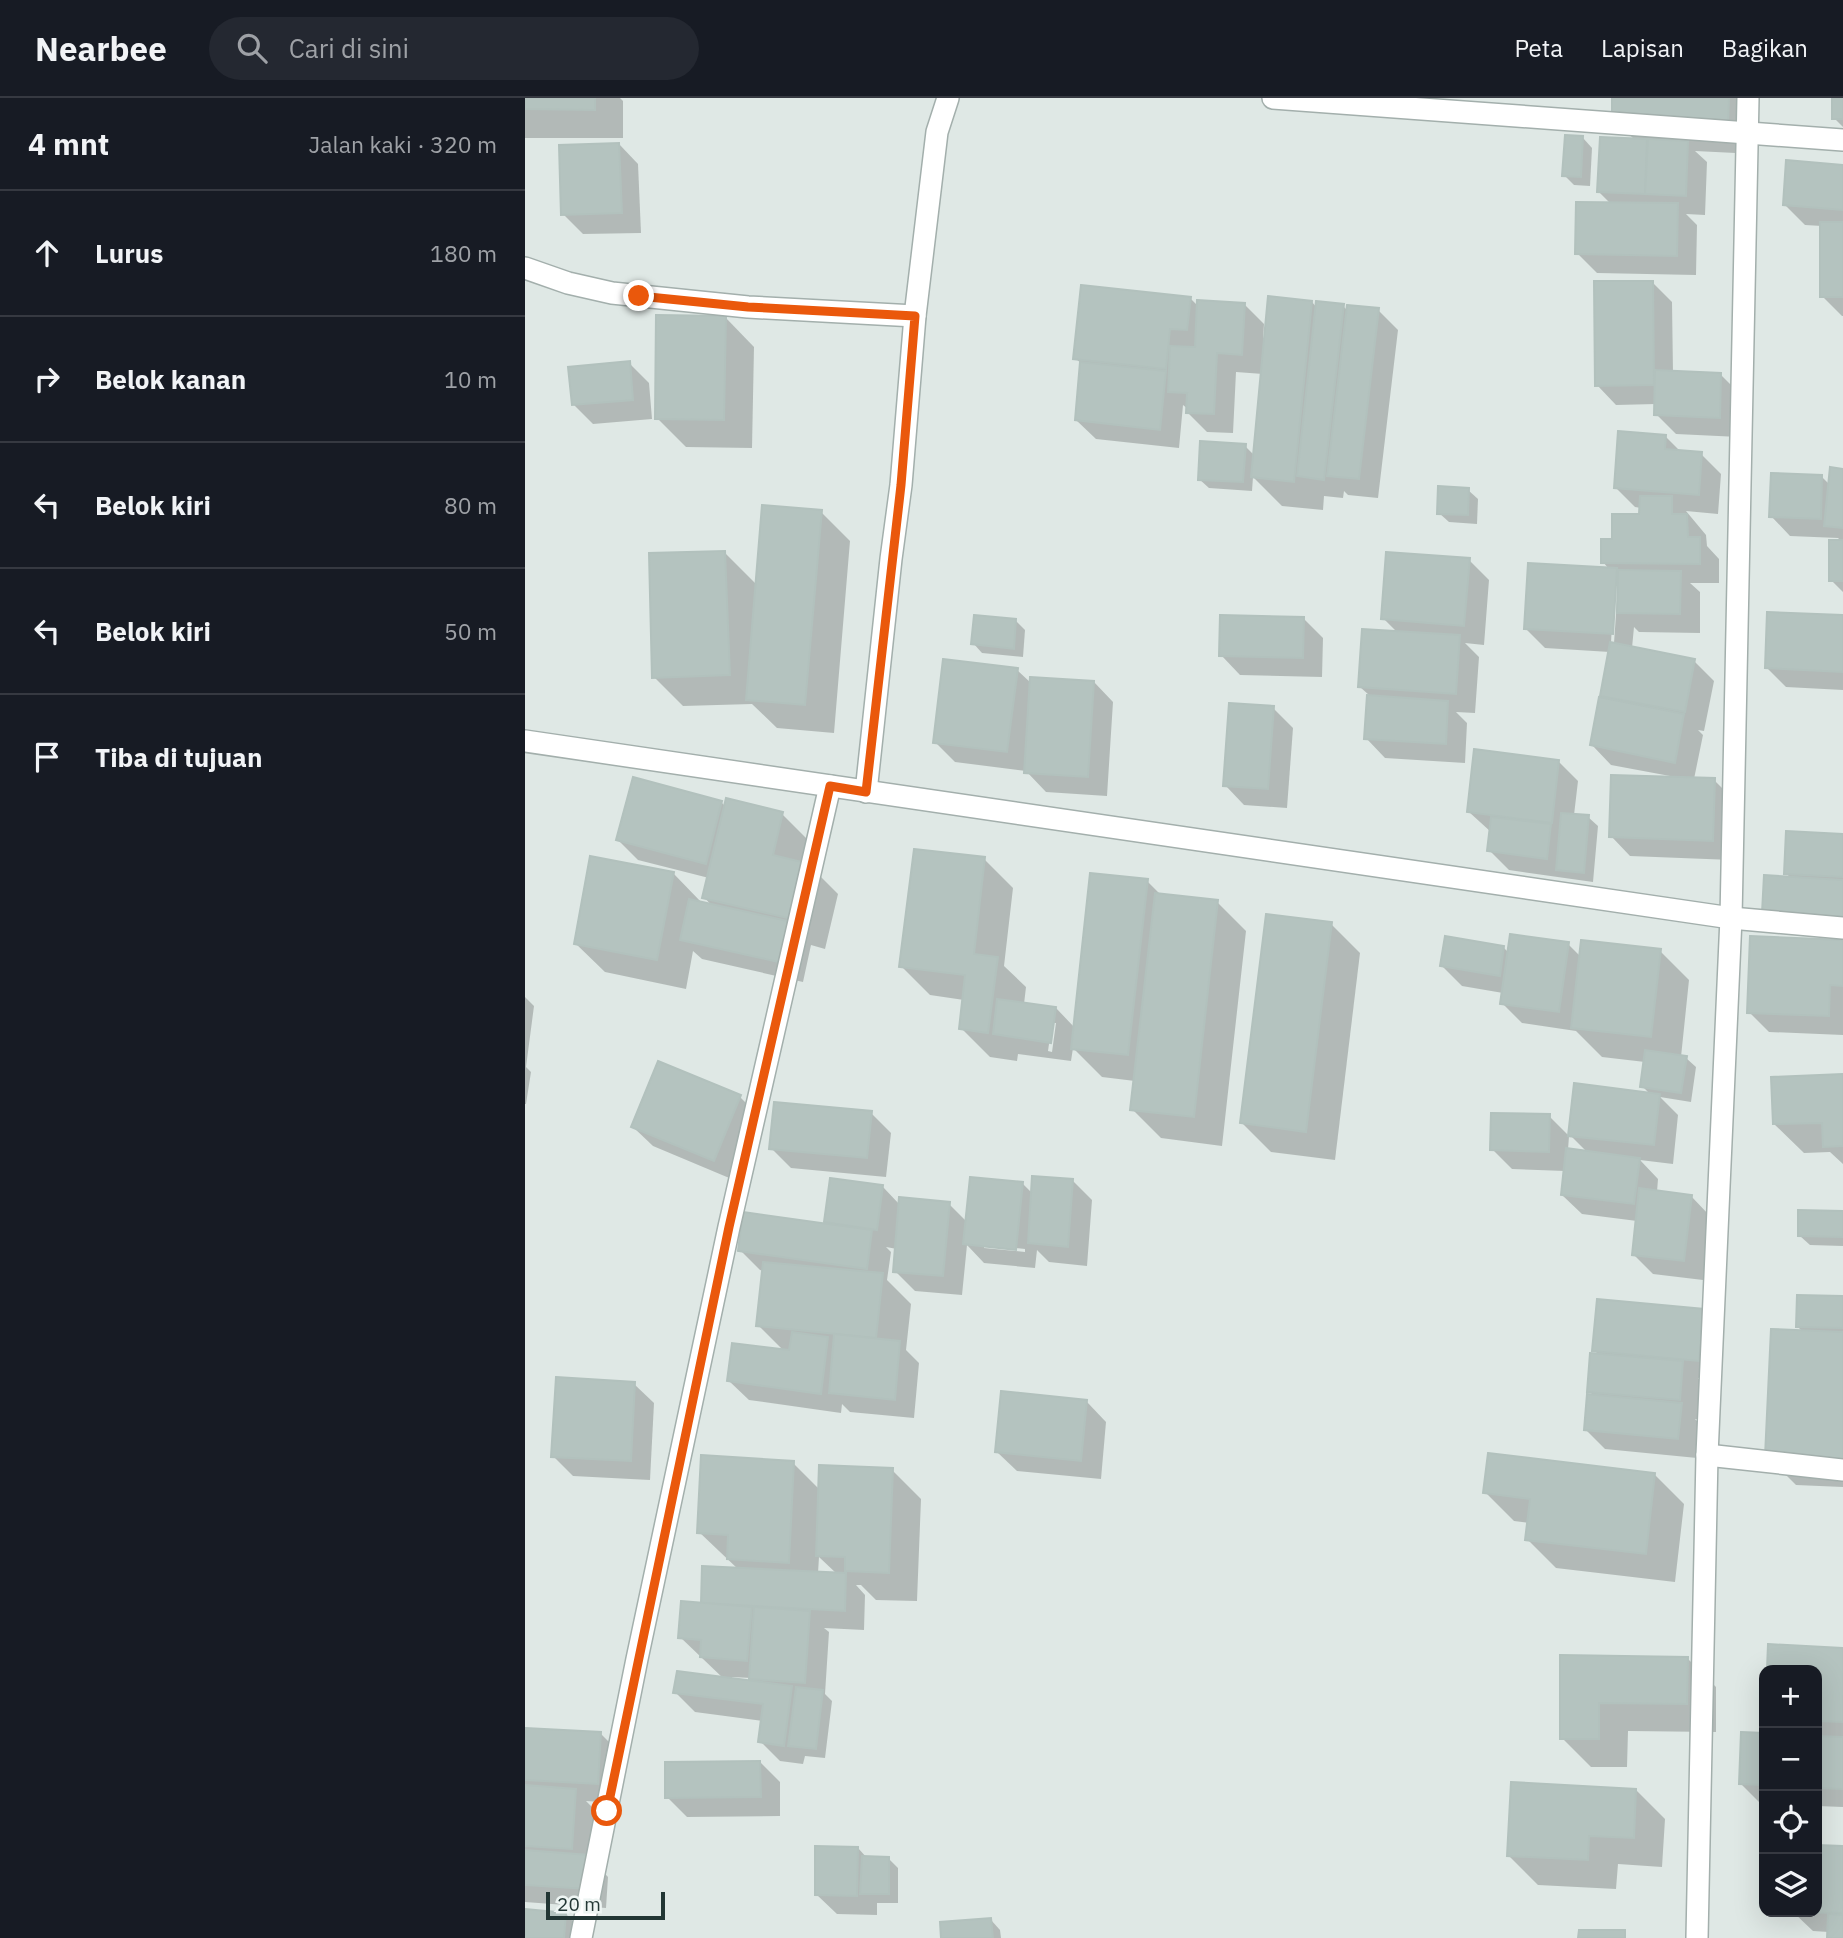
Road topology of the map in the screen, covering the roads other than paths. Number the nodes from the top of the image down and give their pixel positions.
1 (948, 98) edge
2 (1273, 98) edge
3 (1748, 98) edge
4 (1747, 135) junction
5 (1843, 140) edge
6 (525, 268) edge
7 (915, 316) junction
8 (525, 741) edge
9 (830, 786) junction
10 (866, 792) junction
11 (1731, 918) junction
12 (1843, 928) edge
13 (1707, 1455) junction
14 (1843, 1470) edge
15 (581, 1938) edge
16 (1697, 1938) edge

1 - 7 street
2 - 4 street
3 - 4 street
4 - 5 street
4 - 11 street
6 - 7 street
7 - 10 street
8 - 9 street
9 - 10 street
9 - 15 street
10 - 11 street
11 - 12 street
11 - 13 street
13 - 14 street
13 - 16 street

